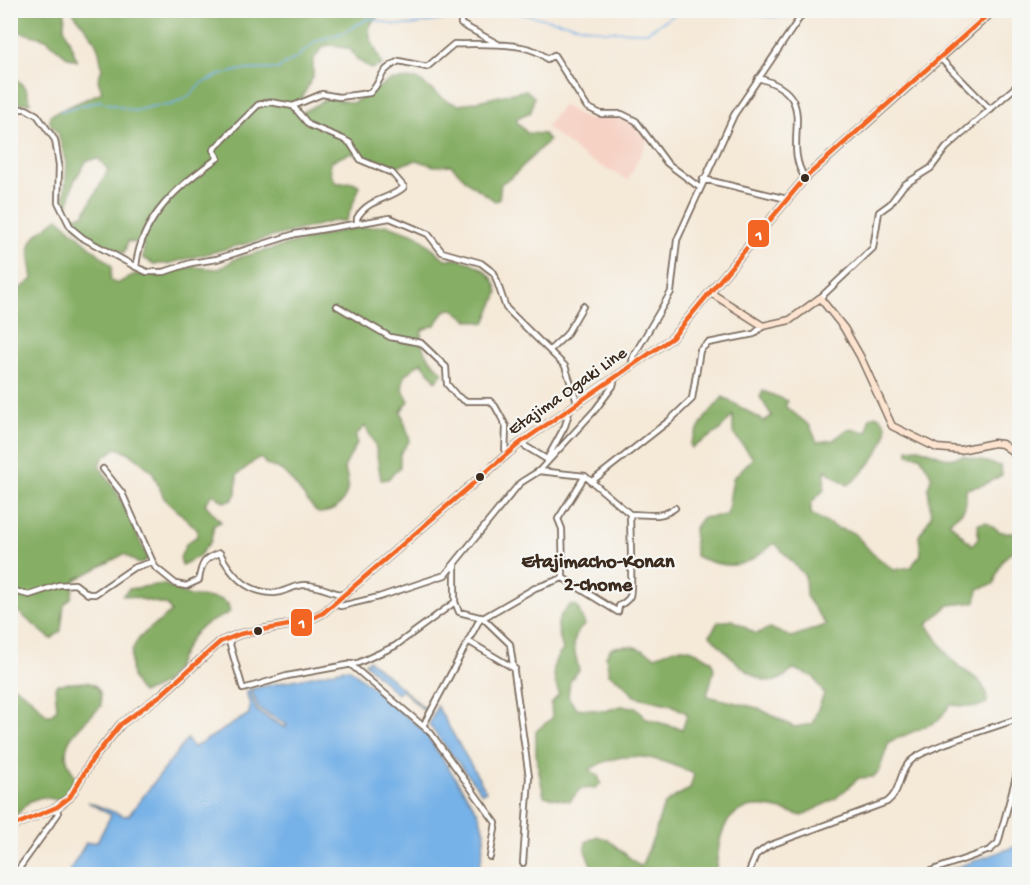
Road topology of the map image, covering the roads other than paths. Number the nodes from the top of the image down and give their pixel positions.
1 (469, 10) edge
2 (759, 10) edge
3 (994, 10) edge
4 (801, 11) edge
5 (500, 45) junction
6 (940, 58) junction
7 (758, 78) junction
8 (1020, 83) edge
9 (293, 106) junction
10 (10, 110) edge
11 (991, 110) junction
12 (805, 178) junction
13 (703, 179) junction
14 (699, 188) junction
15 (787, 199) junction
16 (357, 222) junction
17 (136, 267) junction
18 (711, 292) junction
19 (820, 298) junction
20 (337, 306) dead end
21 (583, 306) dead end
22 (763, 326) junction
23 (550, 350) junction
24 (631, 367) junction
25 (615, 378) junction
26 (574, 404) junction
27 (520, 442) junction
28 (505, 455) junction
29 (548, 460) junction
30 (1020, 463) edge
31 (103, 469) dead end
32 (539, 471) junction
33 (585, 476) junction
34 (591, 482) junction
35 (675, 508) dead end
36 (630, 514) junction
37 (152, 562) junction
38 (455, 564) junction
39 (563, 578) junction
40 (10, 590) edge
41 (343, 595) junction
42 (455, 602) junction
43 (333, 604) junction
44 (482, 618) junction
45 (228, 638) junction
46 (468, 641) junction
47 (350, 664) junction
48 (515, 669) junction
49 (1020, 718) edge
50 (423, 726) junction
51 (1020, 762) edge
52 (57, 807) junction
53 (10, 827) edge
54 (490, 857) dead end
55 (523, 863) dead end
56 (15, 874) edge
57 (748, 874) edge
58 (922, 874) edge

1 - 5 street
2 - 4 street
3 - 6 main road, Etajima Ogaki Line
4 - 7 street
5 - 9 street
5 - 14 street
6 - 11 street
6 - 12 main road, Etajima Ogaki Line
7 - 12 street
7 - 13 street
8 - 11 street
9 - 16 street
9 - 17 street
10 - 17 street
11 - 19 street
12 - 15 main road, Etajima Ogaki Line
13 - 14 street
13 - 15 street
14 - 24 street
15 - 18 main road, Etajima Ogaki Line
16 - 17 street
16 - 23 street
18 - 22 main road
18 - 24 main road, Etajima Ogaki Line
19 - 22 main road
19 - 30 main road
20 - 28 street
21 - 23 street
22 - 34 street
23 - 26 street
24 - 25 main road, Etajima Ogaki Line
25 - 26 main road, Etajima Ogaki Line
25 - 29 street
26 - 27 main road, Etajima Ogaki Line
26 - 29 street
27 - 28 main road, Etajima Ogaki Line
27 - 29 street
28 - 41 main road, Etajima Ogaki Line
29 - 32 street
31 - 37 street
32 - 33 street
32 - 38 street
33 - 34 street
33 - 39 street
34 - 36 street
35 - 36 street
36 - 39 street
37 - 40 street
37 - 41 street
38 - 42 street
38 - 43 street
39 - 44 street
41 - 43 main road, Etajima Ogaki Line
42 - 44 street
42 - 47 street
43 - 45 main road, Etajima Ogaki Line
44 - 46 street
44 - 48 street
45 - 47 street
45 - 52 main road, Etajima Ogaki Line
46 - 48 street
46 - 50 street
47 - 50 street
48 - 55 street
49 - 57 street
50 - 54 street
51 - 58 street
52 - 53 main road, Etajima Ogaki Line
52 - 56 street

